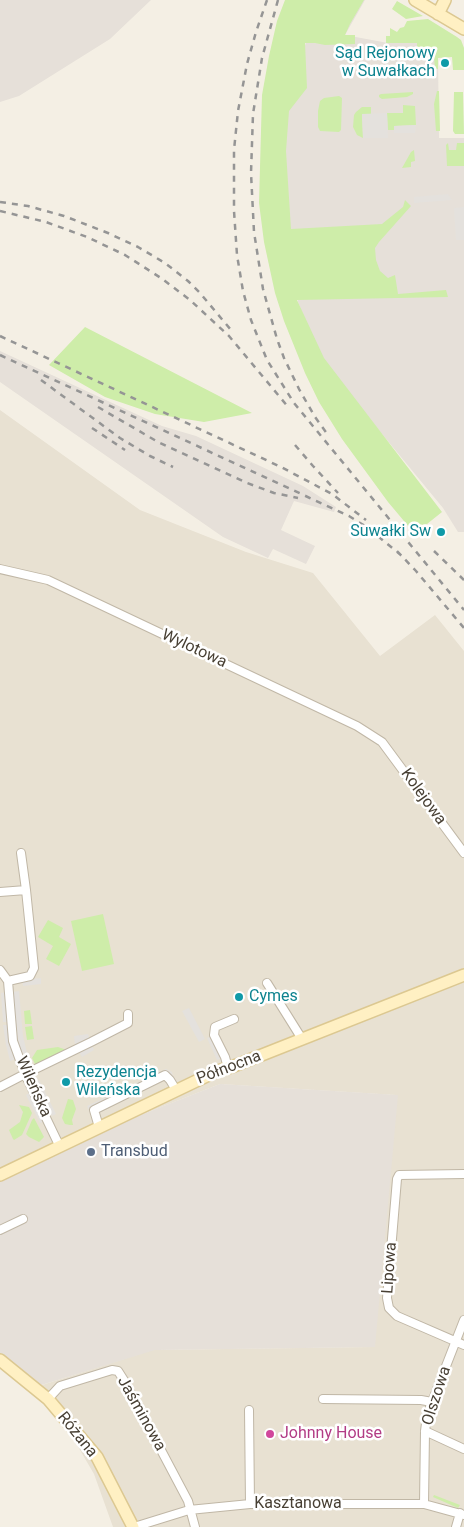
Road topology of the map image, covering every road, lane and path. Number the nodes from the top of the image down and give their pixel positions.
1 (445, 0) edge
2 (423, 2) edge
3 (438, 14) junction
4 (464, 29) edge
5 (0, 570) edge
6 (382, 742) joint
7 (21, 853) dead end
8 (464, 853) edge
9 (26, 890) junction
10 (0, 892) edge
11 (0, 970) edge
12 (464, 975) edge
13 (8, 981) junction
14 (267, 983) dead end
15 (128, 1014) dead end
16 (234, 1019) dead end
17 (302, 1039) junction
18 (228, 1068) junction
19 (25, 1074) junction
20 (0, 1087) edge
21 (176, 1090) junction
22 (99, 1127) junction
23 (60, 1146) junction
24 (464, 1174) edge
25 (0, 1175) edge
26 (23, 1219) dead end
27 (0, 1230) edge
28 (464, 1320) edge
29 (456, 1341) junction
30 (464, 1345) edge
31 (0, 1360) edge
32 (48, 1399) junction
33 (323, 1399) dead end
34 (432, 1402) junction
35 (249, 1410) dead end
36 (425, 1431) junction
37 (464, 1449) edge
38 (250, 1504) junction
39 (424, 1504) junction
40 (189, 1510) junction
41 (462, 1514) edge
42 (134, 1527) edge
43 (195, 1527) edge
44 (456, 1527) edge

1 - 3 street
2 - 3 street
3 - 4 street
5 - 6 street, Wylotowa
6 - 8 street, Kolejowa
7 - 9 street
9 - 10 street
9 - 13 street
11 - 13 street
12 - 17 street, Północna
13 - 19 street, Wileńska
14 - 17 street
15 - 19 street
16 - 18 street
17 - 18 street, Północna
18 - 21 street, Północna
19 - 20 street
19 - 23 street, Wileńska
21 - 22 street, Północna
21 - 22 street
22 - 23 street, Północna
23 - 25 street, Północna
24 - 29 street, Lipowa
26 - 27 street
28 - 29 street, Olszowa
29 - 30 street, Lipowa
29 - 34 street, Olszowa
31 - 32 street, Różana
32 - 40 street, Jaśminowa
32 - 42 street, Różana
33 - 34 street
34 - 36 street, Olszowa
35 - 38 street
36 - 37 street
36 - 39 street, Olszowa
38 - 39 street, Kasztanowa
38 - 40 street, Kasztanowa
39 - 41 street, Kasztanowa
40 - 42 street, Kasztanowa
40 - 43 street, Jaśminowa
41 - 44 street

